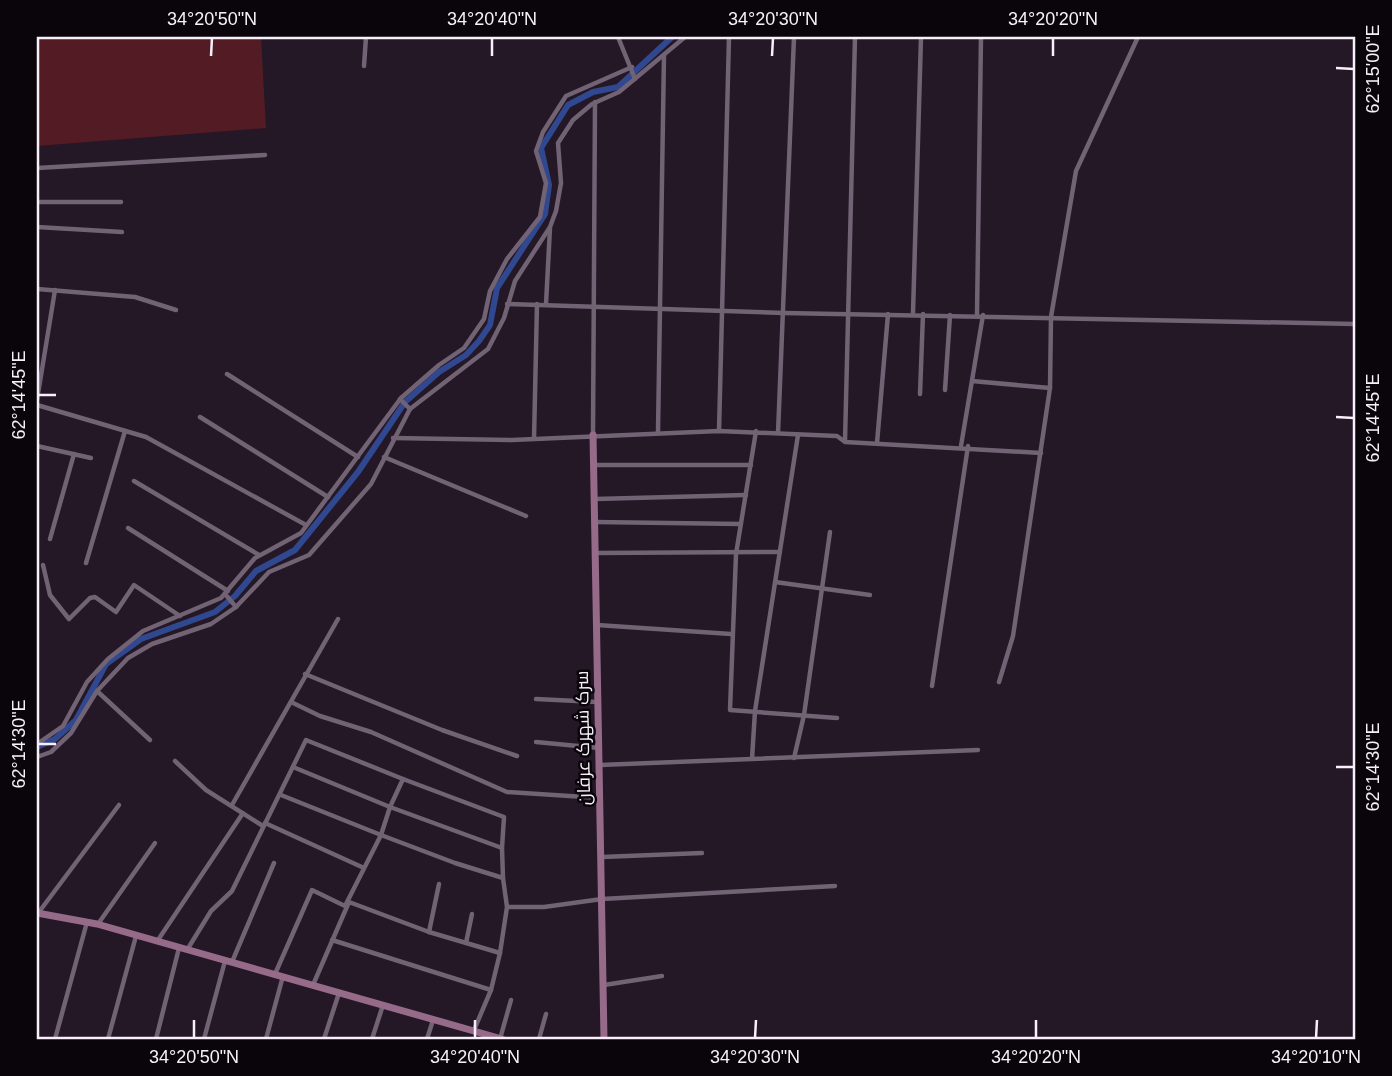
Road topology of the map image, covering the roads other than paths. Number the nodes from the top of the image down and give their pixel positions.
1 (366, 37) edge
2 (618, 37) edge
3 (685, 37) edge
4 (729, 37) edge
5 (794, 37) edge
6 (855, 37) edge
7 (921, 37) edge
8 (981, 37) edge
9 (1138, 37) edge
10 (664, 55) junction
11 (364, 66) dead end
12 (632, 66) junction
13 (635, 77) junction
14 (595, 102) junction
15 (265, 155) dead end
16 (37, 168) edge
17 (37, 202) edge
18 (121, 202) dead end
19 (37, 227) edge
20 (550, 227) junction
21 (122, 232) dead end
22 (37, 289) edge
23 (55, 290) junction
24 (507, 304) junction
25 (537, 304) junction
26 (546, 304) junction
27 (594, 306) junction
28 (661, 307) junction
29 (723, 309) junction
30 (176, 310) dead end
31 (850, 312) junction
32 (784, 313) junction
33 (913, 313) junction
34 (888, 314) junction
35 (923, 314) junction
36 (950, 315) junction
37 (980, 315) junction
38 (1051, 317) junction
39 (1355, 324) edge
40 (227, 374) dead end
41 (972, 380) junction
42 (1050, 388) junction
43 (945, 390) dead end
44 (920, 394) dead end
45 (400, 399) junction
46 (37, 403) edge
47 (410, 409) junction
48 (200, 417) dead end
49 (125, 431) junction
50 (719, 431) junction
51 (756, 431) junction
52 (658, 432) junction
53 (778, 433) junction
54 (593, 435) junction
55 (798, 435) junction
56 (393, 438) junction
57 (534, 439) junction
58 (845, 442) junction
59 (877, 443) junction
60 (37, 446) edge
61 (961, 446) junction
62 (968, 446) junction
63 (1041, 453) junction
64 (74, 454) junction
65 (358, 457) junction
66 (384, 457) junction
67 (91, 458) dead end
68 (751, 464) junction
69 (593, 466) junction
70 (134, 481) dead end
71 (746, 495) junction
72 (328, 497) junction
73 (594, 499) junction
74 (526, 516) dead end
75 (595, 522) junction
76 (741, 523) junction
77 (306, 526) junction
78 (128, 528) dead end
79 (830, 532) dead end
80 (50, 539) dead end
81 (780, 552) junction
82 (595, 553) junction
83 (736, 554) junction
84 (260, 556) junction
85 (86, 563) dead end
86 (43, 565) dead end
87 (775, 582) junction
88 (822, 588) junction
89 (227, 593) junction
90 (870, 595) dead end
91 (236, 607) junction
92 (181, 617) junction
93 (338, 619) dead end
94 (597, 625) junction
95 (731, 634) junction
96 (305, 674) junction
97 (999, 682) dead end
98 (932, 687) dead end
99 (97, 691) junction
100 (536, 699) dead end
101 (291, 702) junction
102 (598, 702) junction
103 (755, 711) junction
104 (804, 715) junction
105 (837, 718) dead end
106 (150, 740) dead end
107 (536, 742) dead end
108 (37, 744) edge
109 (599, 748) junction
110 (978, 750) dead end
111 (517, 756) dead end
112 (37, 757) edge
113 (794, 758) junction
114 (752, 759) junction
115 (175, 761) dead end
116 (600, 765) junction
117 (293, 767) junction
118 (403, 779) junction
119 (280, 794) junction
120 (600, 798) junction
121 (119, 806) dead end
122 (232, 806) junction
123 (390, 807) junction
124 (243, 813) junction
125 (264, 824) junction
126 (381, 835) junction
127 (155, 843) dead end
128 (502, 848) junction
129 (702, 853) dead end
130 (602, 858) junction
131 (274, 863) dead end
132 (364, 868) junction
133 (503, 878) junction
134 (439, 884) dead end
135 (835, 886) dead end
136 (602, 900) junction
137 (349, 902) junction
138 (507, 907) junction
139 (37, 913) edge
140 (472, 914) dead end
141 (87, 922) junction
142 (97, 924) junction
143 (429, 932) junction
144 (136, 936) junction
145 (332, 940) junction
146 (157, 942) junction
147 (466, 943) junction
148 (183, 949) junction
149 (500, 953) junction
150 (228, 962) junction
151 (279, 975) junction
152 (662, 976) dead end
153 (313, 985) junction
154 (604, 985) junction
155 (491, 990) junction
156 (339, 992) junction
157 (511, 1000) dead end
158 (383, 1004) junction
159 (546, 1014) dead end
160 (434, 1018) junction
161 (474, 1030) junction
162 (496, 1038) edge
163 (55, 1039) edge
164 (108, 1039) edge
165 (156, 1039) edge
166 (204, 1039) edge
167 (266, 1039) edge
168 (324, 1039) edge
169 (372, 1039) edge
170 (427, 1039) edge
171 (539, 1039) edge
172 (604, 1039) edge

1 - 11 street
2 - 12 street
3 - 10 street
4 - 29 street
5 - 32 street
6 - 31 street
7 - 33 street
8 - 37 street
9 - 38 street
10 - 13 street
10 - 28 street
12 - 13 street
12 - 45 street
13 - 14 street
14 - 20 street
14 - 27 street
15 - 16 street
17 - 18 street
19 - 21 street
20 - 24 street
20 - 26 street
22 - 23 street
23 - 30 street
23 - 46 street
24 - 25 street
24 - 47 street
25 - 26 street
25 - 57 street
26 - 27 street
27 - 28 street
27 - 54 street
28 - 29 street
28 - 52 street
29 - 32 street
29 - 50 street
31 - 32 street
31 - 34 street
31 - 58 street
32 - 53 street
33 - 34 street
33 - 35 street
34 - 59 street
35 - 36 street
35 - 44 street
36 - 37 street
36 - 43 street
37 - 38 street
37 - 41 street
38 - 39 street
38 - 42 street
40 - 65 street
41 - 42 street
41 - 61 street
42 - 63 street
45 - 47 street
45 - 65 street
46 - 49 street
47 - 56 street
48 - 72 street
49 - 77 street
49 - 85 street
50 - 51 street
50 - 52 street
51 - 53 street
51 - 68 street
52 - 54 street
53 - 55 street
54 - 57 street
54 - 69 street, سرک شهرک عرفان
55 - 58 street
55 - 81 street
56 - 57 street
56 - 66 street
58 - 59 street
59 - 61 street
60 - 64 street
61 - 62 street
62 - 63 street
62 - 98 street
63 - 97 street
64 - 67 street
64 - 80 street
65 - 72 street
66 - 74 street
66 - 91 street
68 - 69 street
68 - 71 street
69 - 73 street, سرک شهرک عرفان
70 - 84 street
71 - 73 street
71 - 76 street
72 - 77 street
73 - 75 street, سرک شهرک عرفان
75 - 76 street
75 - 82 street, سرک شهرک عرفان
76 - 83 street
77 - 84 street
78 - 89 street
79 - 88 street
81 - 83 street
81 - 87 street
82 - 83 street
82 - 94 street, سرک شهرک عرفان
83 - 95 street
84 - 89 street
86 - 92 street
87 - 88 street
87 - 103 street
88 - 90 street
88 - 104 street
89 - 91 street
89 - 92 street
91 - 99 street
92 - 108 street
93 - 96 street
94 - 95 street
94 - 102 street, سرک شهرک عرفان
95 - 103 street
96 - 101 street
96 - 111 street
99 - 106 street
99 - 112 street
100 - 102 street
101 - 120 street
101 - 122 street
102 - 109 street, سرک شهرک عرفان
103 - 104 street
103 - 114 street
104 - 105 street
104 - 113 street
107 - 109 street
109 - 116 street, سرک شهرک عرفان
110 - 113 street
113 - 114 street
114 - 116 street
115 - 122 street
116 - 120 street, سرک شهرک عرفان
117 - 118 street
117 - 119 street
117 - 123 street
118 - 123 street
118 - 128 street
119 - 125 street
119 - 126 street
120 - 130 street, سرک شهرک عرفان
121 - 139 street
122 - 124 street
123 - 126 street
123 - 128 street
124 - 125 street
124 - 146 street
125 - 132 street
125 - 148 street
126 - 132 street
126 - 133 street
127 - 142 street
128 - 133 street
129 - 130 street
130 - 136 street, سرک شهرک عرفان
131 - 150 street
132 - 137 street
133 - 138 street
134 - 143 street
135 - 136 street
136 - 138 street
136 - 154 street, سرک شهرک عرفان
137 - 143 street
137 - 145 street
137 - 151 street
138 - 149 street
139 - 141 street
140 - 147 street
141 - 142 street
141 - 163 street
142 - 144 street
143 - 147 street
144 - 146 street
144 - 164 street
145 - 153 street
145 - 155 street
146 - 148 street
147 - 149 street
148 - 150 street
148 - 165 street
149 - 155 street
150 - 151 street
150 - 166 street
151 - 153 street
151 - 167 street
152 - 154 street
153 - 156 street
154 - 172 street, سرک شهرک عرفان
155 - 161 street
156 - 158 street
156 - 168 street
157 - 162 street
158 - 160 street
158 - 169 street
159 - 171 street
160 - 161 street
160 - 170 street
161 - 162 street

